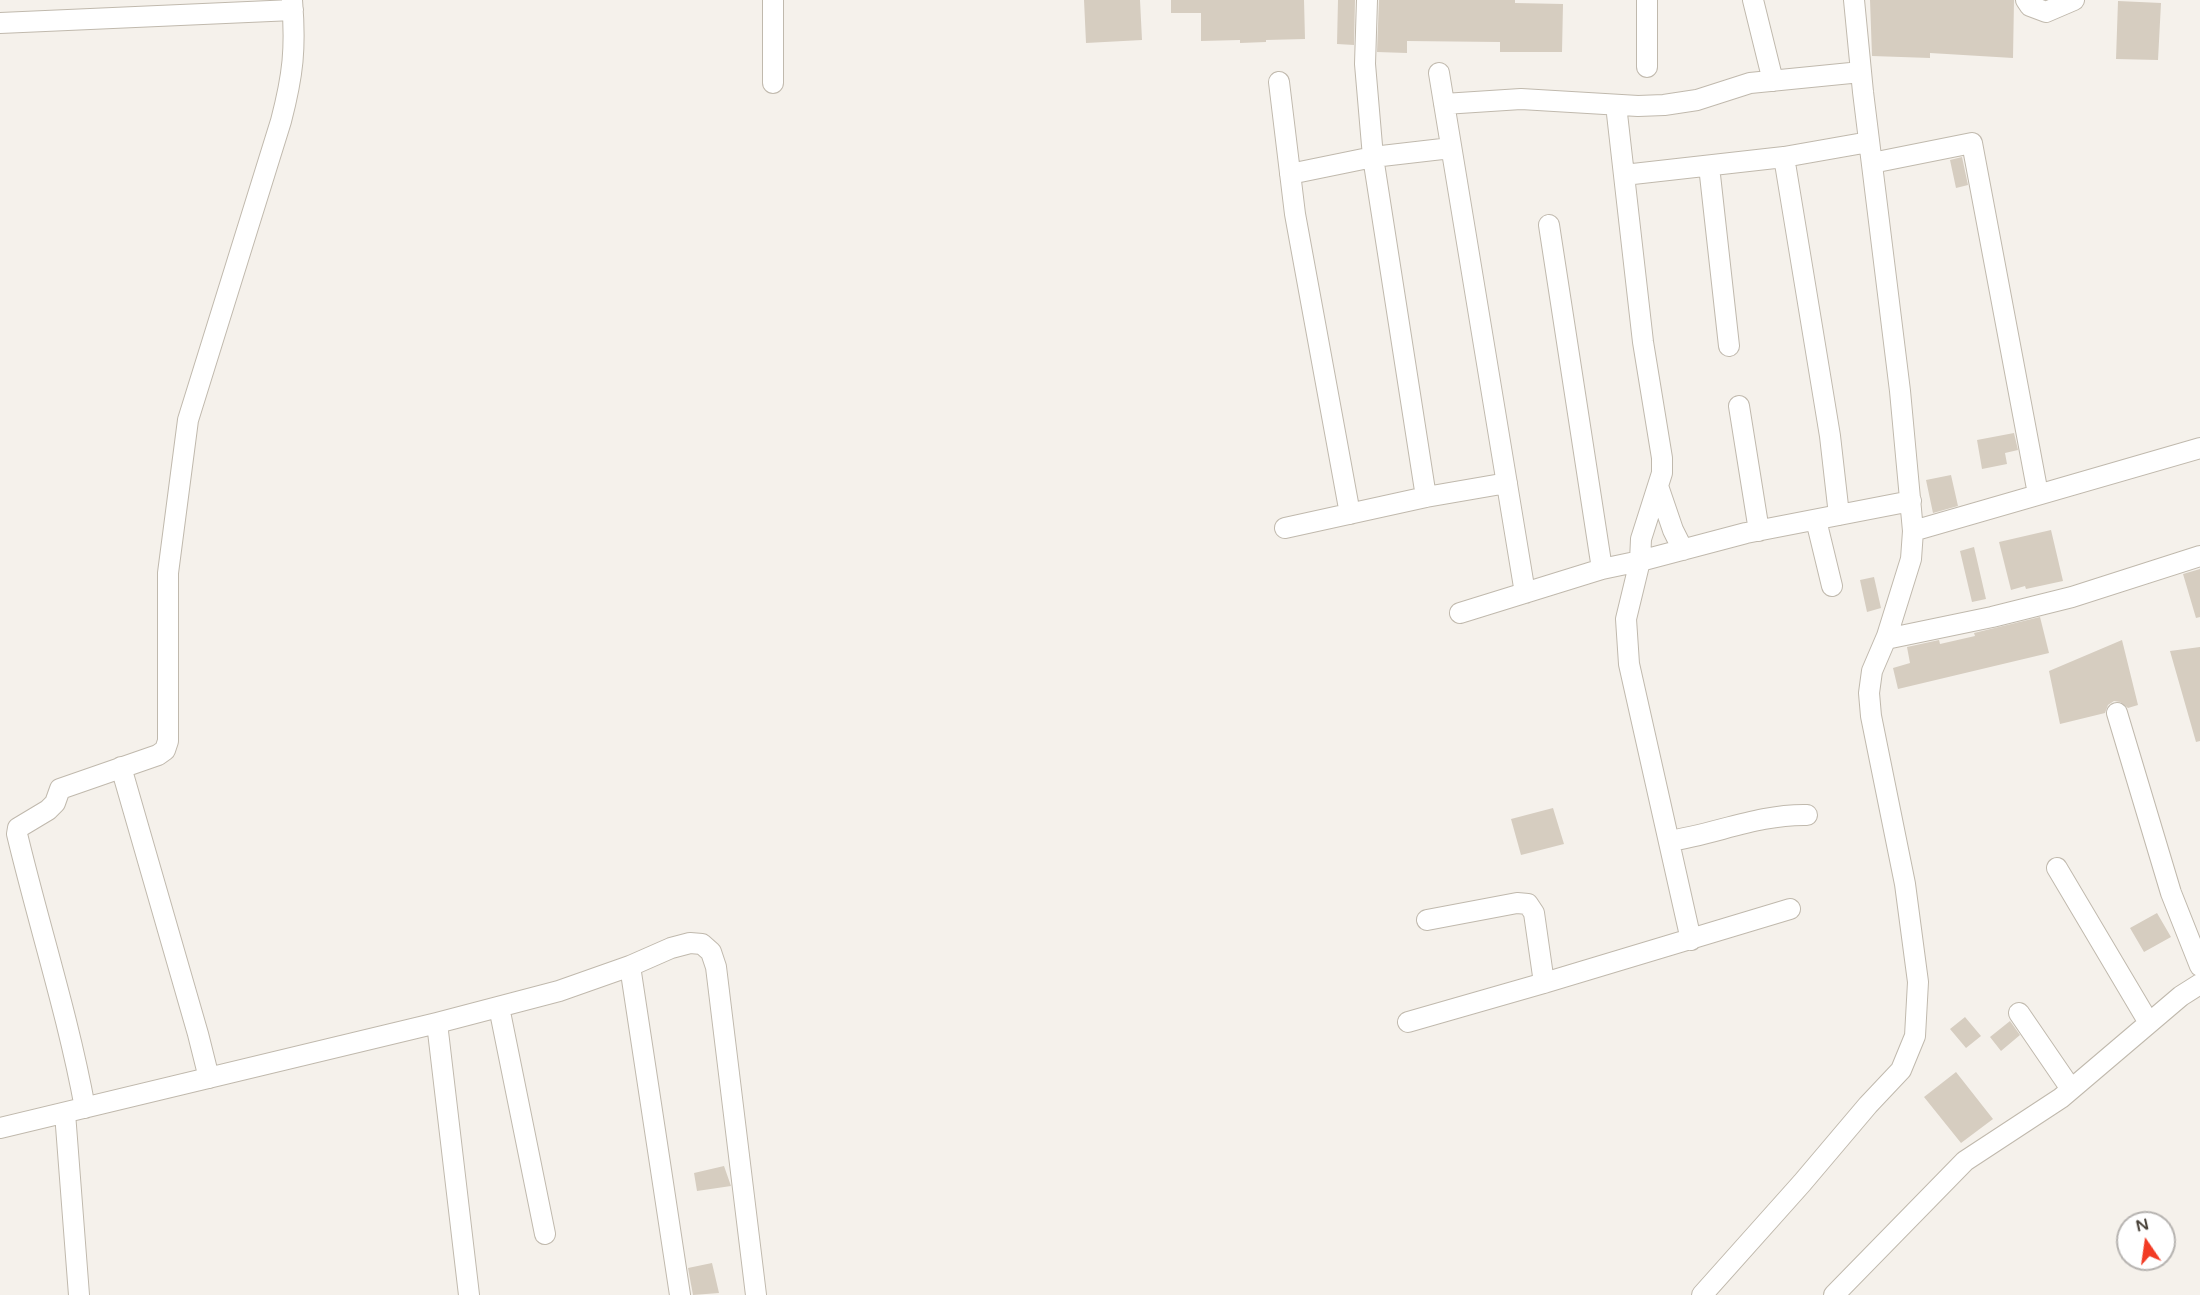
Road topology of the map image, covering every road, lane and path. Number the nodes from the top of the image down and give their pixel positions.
1 (772, 0) edge
2 (1367, 0) edge
3 (1647, 0) edge
4 (1753, 0) edge
5 (1854, 0) edge
6 (2026, 0) edge
7 (2074, 0) edge
8 (292, 5) edge
9 (194, 7) edge
10 (0, 23) edge
11 (1647, 67) dead end
12 (1861, 72) junction
13 (1439, 73) dead end
14 (1773, 81) junction
15 (1279, 82) dead end
16 (773, 83) dead end
17 (1444, 104) junction
18 (1616, 105) junction
19 (1869, 142) junction
20 (1451, 148) junction
21 (1373, 157) junction
22 (1784, 157) junction
23 (1872, 163) junction
24 (1709, 166) junction
25 (1290, 174) junction
26 (1624, 176) junction
27 (1549, 225) dead end
28 (1729, 346) dead end
29 (1739, 406) dead end
30 (2200, 448) edge
31 (1507, 483) junction
32 (1658, 486) junction
33 (2038, 495) junction
34 (1426, 497) junction
35 (1911, 501) junction
36 (1350, 514) junction
37 (1839, 515) junction
38 (1816, 520) junction
39 (1285, 528) dead end
40 (1759, 531) junction
41 (1913, 531) junction
42 (1683, 550) junction
43 (2200, 556) edge
44 (1640, 561) junction
45 (1602, 568) junction
46 (1832, 586) dead end
47 (1525, 593) junction
48 (1461, 613) dead end
49 (1886, 639) junction
50 (2117, 713) dead end
51 (121, 767) junction
52 (1807, 815) dead end
53 (1669, 842) junction
54 (2057, 868) dead end
55 (1790, 909) dead end
56 (1426, 920) dead end
57 (1691, 940) junction
58 (630, 966) junction
59 (2200, 966) edge
60 (1545, 983) junction
61 (2200, 984) edge
62 (499, 1006) junction
63 (2019, 1012) dead end
64 (1408, 1022) dead end
65 (437, 1023) junction
66 (2149, 1023) junction
67 (209, 1078) junction
68 (2071, 1089) junction
69 (85, 1108) junction
70 (65, 1113) junction
71 (0, 1128) edge
72 (545, 1234) dead end
73 (79, 1295) edge
74 (470, 1295) edge
75 (680, 1295) edge
76 (756, 1295) edge
77 (1702, 1295) edge
78 (1834, 1295) edge

1 - 16 street
2 - 21 street
3 - 11 street
4 - 14 street
5 - 12 street
6 - 7 street
8 - 9 street
8 - 51 street
9 - 10 street
12 - 14 street
12 - 19 street
13 - 17 street
14 - 18 street
15 - 25 street
17 - 18 street
17 - 20 street
18 - 26 street
19 - 22 street
19 - 23 street
20 - 21 street
20 - 31 street
21 - 25 street
21 - 34 street
22 - 24 street
22 - 37 street
23 - 33 street
23 - 35 street
24 - 26 street
24 - 28 street
25 - 36 street
26 - 32 street
27 - 45 street
29 - 40 street
30 - 33 street
31 - 34 street
31 - 47 street
32 - 42 street
32 - 44 street
33 - 41 street
34 - 36 street
35 - 37 street
35 - 41 street
36 - 39 street
37 - 38 street
38 - 40 street
38 - 46 street
40 - 42 street
41 - 49 street
42 - 44 street
43 - 49 street
44 - 45 street
44 - 53 street
45 - 47 street
47 - 48 street
49 - 77 street
50 - 59 street
51 - 67 street
51 - 69 street
52 - 53 street
53 - 57 street
54 - 66 street
55 - 57 street
56 - 60 street
57 - 60 street
58 - 62 street
58 - 75 street
58 - 76 street
60 - 64 street
61 - 66 street
62 - 65 street
62 - 72 street
63 - 68 street
65 - 67 street
65 - 74 street
66 - 68 street
67 - 69 street
68 - 78 street
69 - 70 street
70 - 71 street
70 - 73 street

